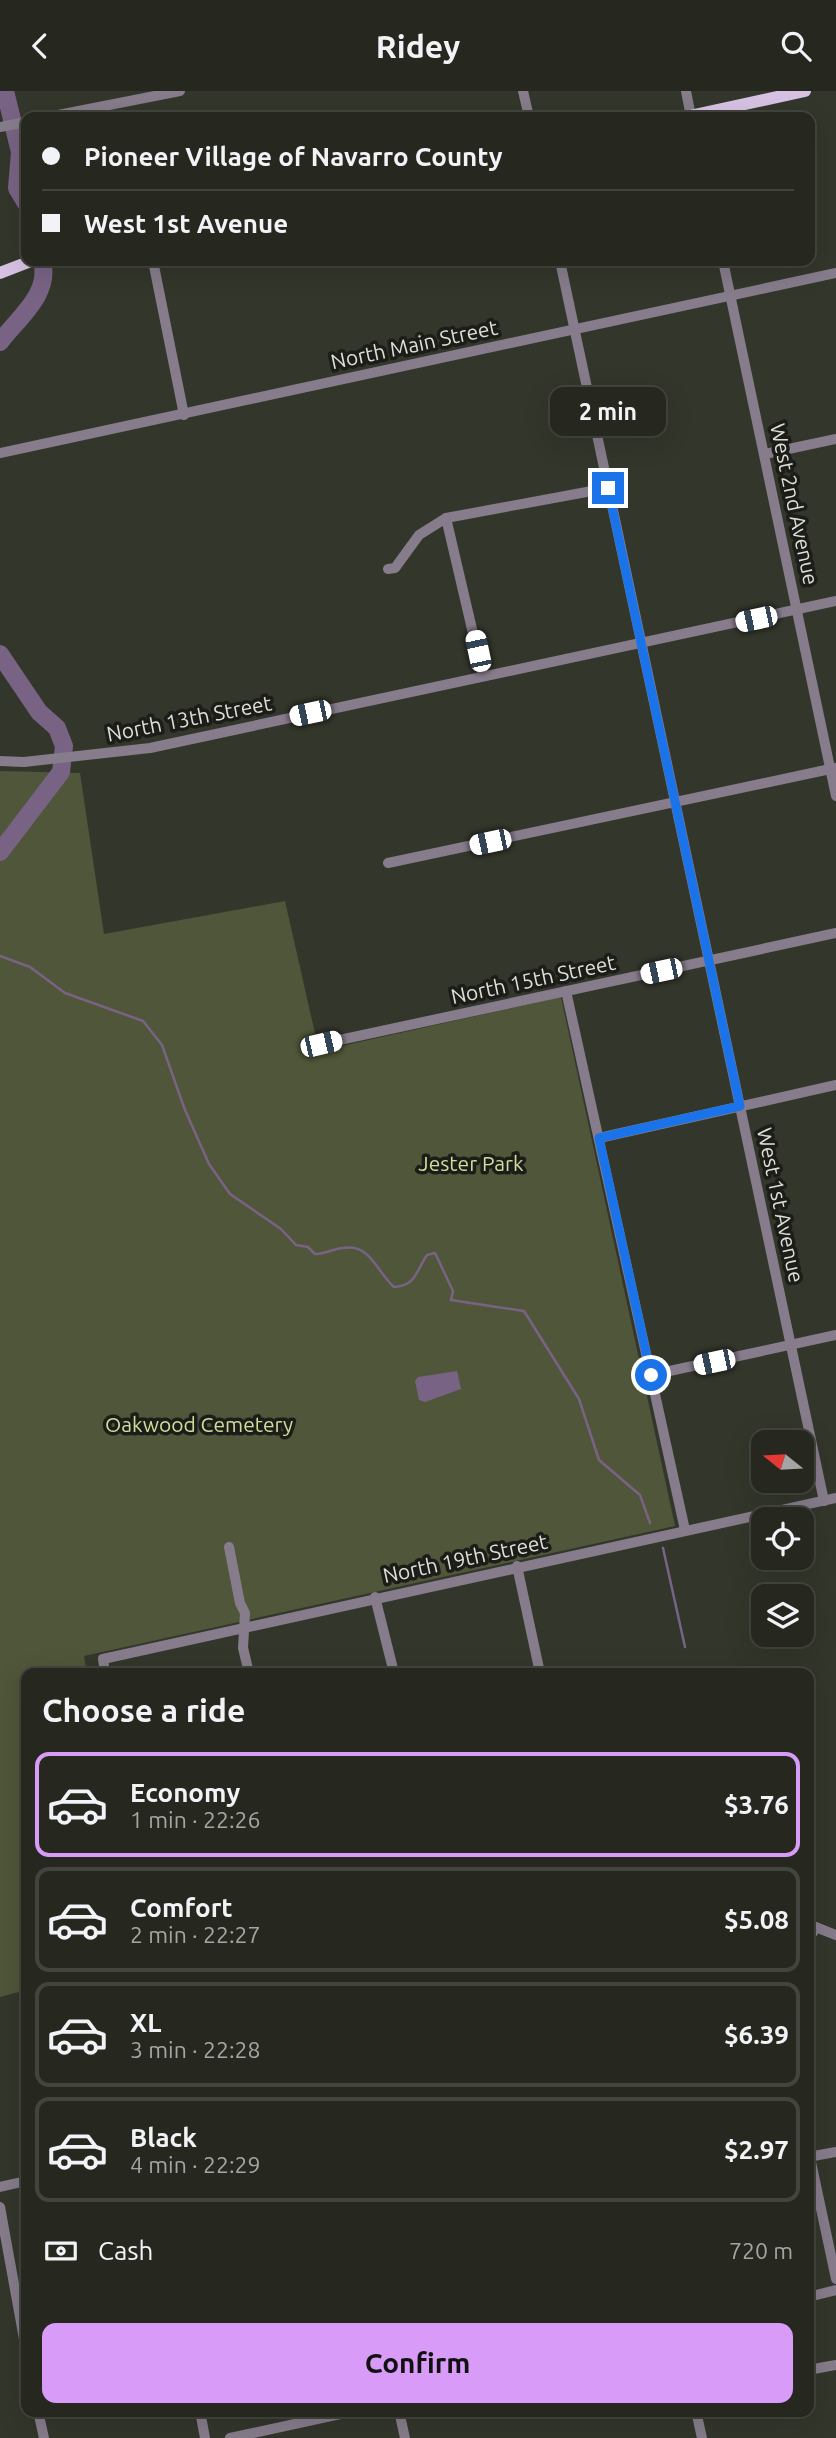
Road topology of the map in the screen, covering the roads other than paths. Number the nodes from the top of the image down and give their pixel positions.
1 (180, 91) edge
2 (523, 91) edge
3 (685, 91) edge
4 (805, 91) edge
5 (73, 112) edge
6 (528, 112) edge
7 (688, 112) edge
8 (711, 112) edge
9 (21, 123) edge
10 (0, 127) edge
11 (21, 265) edge
12 (154, 266) edge
13 (561, 266) edge
14 (724, 266) edge
15 (0, 273) edge
16 (836, 273) edge
17 (731, 296) junction
18 (574, 330) junction
19 (184, 415) junction
20 (836, 439) edge
21 (0, 453) edge
22 (765, 454) junction
23 (608, 488) junction
24 (446, 518) junction
25 (388, 569) dead end
26 (836, 601) edge
27 (798, 609) junction
28 (641, 644) junction
29 (483, 676) junction
30 (0, 761) edge
31 (833, 768) edge
32 (836, 796) edge
33 (675, 802) junction
34 (388, 863) dead end
35 (836, 933) edge
36 (709, 960) junction
37 (566, 991) junction
38 (321, 1044) dead end
39 (836, 1085) edge
40 (740, 1106) junction
41 (599, 1138) junction
42 (836, 1335) edge
43 (791, 1345) junction
44 (651, 1375) junction
45 (836, 1498) edge
46 (824, 1501) junction
47 (685, 1530) junction
48 (229, 1547) dead end
49 (517, 1566) junction
50 (375, 1597) junction
51 (244, 1627) junction
52 (104, 1668) edge
53 (247, 1668) edge
54 (393, 1668) edge
55 (539, 1668) edge
56 (814, 1927) edge
57 (836, 1935) edge
58 (836, 2152) edge
59 (814, 2154) edge
60 (814, 2177) edge
61 (21, 2182) edge
62 (0, 2186) edge
63 (0, 2207) edge
64 (836, 2279) edge
65 (836, 2290) edge
66 (814, 2296) edge
67 (21, 2322) edge
68 (836, 2365) edge
69 (814, 2369) edge
70 (39, 2417) edge
71 (201, 2417) edge
72 (326, 2417) edge
73 (400, 2417) edge
74 (697, 2417) edge
75 (44, 2438) edge
76 (205, 2438) edge
77 (230, 2438) edge
78 (405, 2438) edge
79 (702, 2438) edge

1 - 5 street
2 - 6 street
3 - 7 street
4 - 8 main road
9 - 10 street
11 - 15 main road
12 - 19 street
13 - 18 street, West 1st Avenue
14 - 17 street, West 2nd Avenue
16 - 17 street, North Main Street
17 - 18 street, North Main Street
17 - 22 street, West 2nd Avenue
18 - 19 street, North Main Street
18 - 23 street, West 1st Avenue
19 - 21 street, North Main Street
20 - 22 street
22 - 27 street, West 2nd Avenue
23 - 24 street
23 - 28 street, West 1st Avenue
24 - 25 street
24 - 29 street
26 - 27 street, North 13th Street
27 - 28 street, North 13th Street
27 - 31 street, West 2nd Avenue
28 - 29 street, North 13th Street
28 - 33 street, West 1st Avenue
29 - 30 street, North 13th Street
31 - 32 street, West 2nd Avenue
31 - 33 street
33 - 34 street
33 - 36 street, West 1st Avenue
35 - 36 street, North 15th Street
36 - 37 street, North 15th Street
36 - 40 street, West 1st Avenue
37 - 38 street, North 15th Street
37 - 41 street
39 - 40 street
40 - 41 street
40 - 43 street, West 1st Avenue
41 - 44 street
42 - 43 street
43 - 44 street
43 - 46 street, West 1st Avenue
44 - 47 street
45 - 46 street, North 19th Street
46 - 47 street, North 19th Street
47 - 49 street, North 19th Street
48 - 51 street
49 - 50 street, North 19th Street
49 - 55 street
50 - 51 street, North 19th Street
50 - 54 street
51 - 52 street, North 19th Street
51 - 53 street
56 - 57 street
58 - 59 street
60 - 64 street
61 - 62 street
63 - 67 street
65 - 66 street
68 - 69 street
70 - 75 street
71 - 76 street
72 - 77 street
73 - 78 street
74 - 79 street

